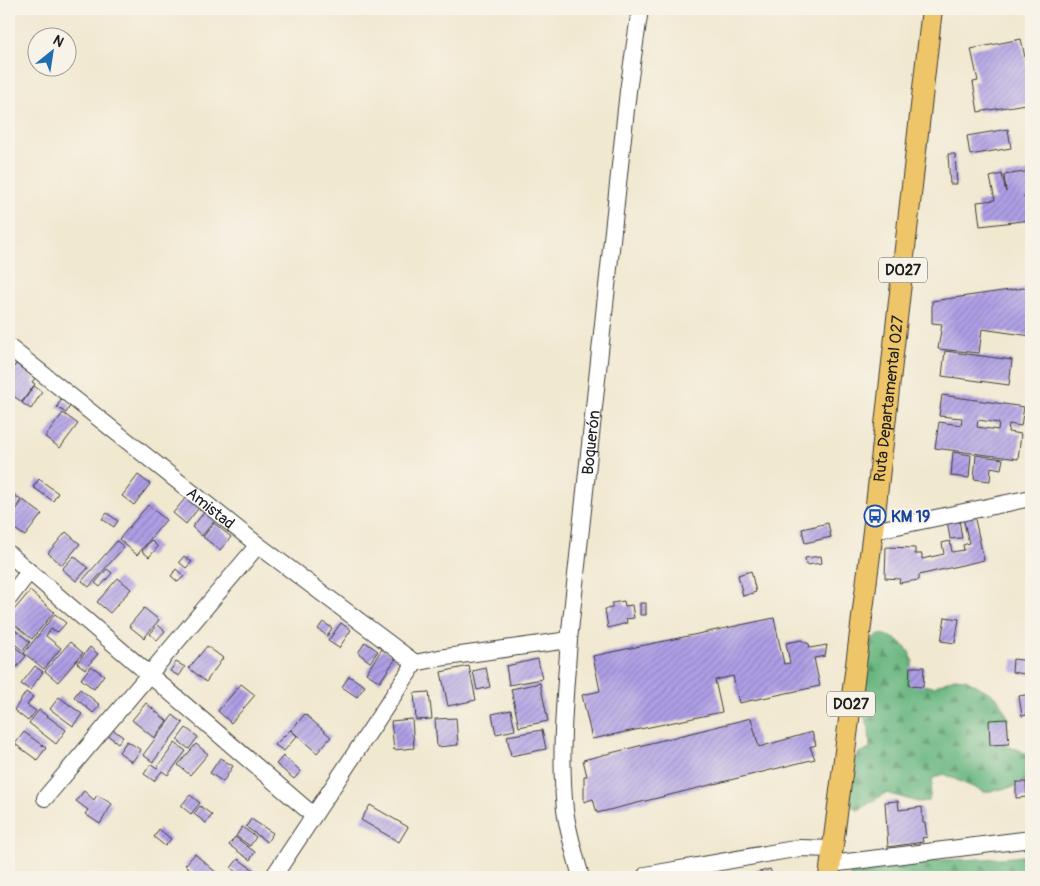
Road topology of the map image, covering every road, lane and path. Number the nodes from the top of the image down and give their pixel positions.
1 (640, 9) edge
2 (932, 9) edge
3 (9, 347) edge
4 (1031, 498) edge
5 (873, 531) junction
6 (258, 545) junction
7 (9, 554) edge
8 (29, 572) junction
9 (9, 598) edge
10 (568, 640) junction
11 (415, 663) junction
12 (149, 675) junction
13 (45, 798) dead end
14 (313, 815) junction
15 (1031, 839) edge
16 (831, 864) edge
17 (646, 875) dead end
18 (273, 877) edge
19 (581, 877) edge

1 - 10 street, Boquerón
2 - 5 main road, Ruta Departamental 027 / D027
3 - 6 street, Amistad
4 - 5 street
5 - 16 main road, Ruta Departamental 027 / D027
6 - 11 street, Amistad
6 - 12 street
7 - 8 street
8 - 9 street
8 - 12 street
10 - 11 street
10 - 19 street, Boquerón
11 - 14 street
12 - 13 street
12 - 14 street
14 - 18 street
15 - 16 street
16 - 17 street

